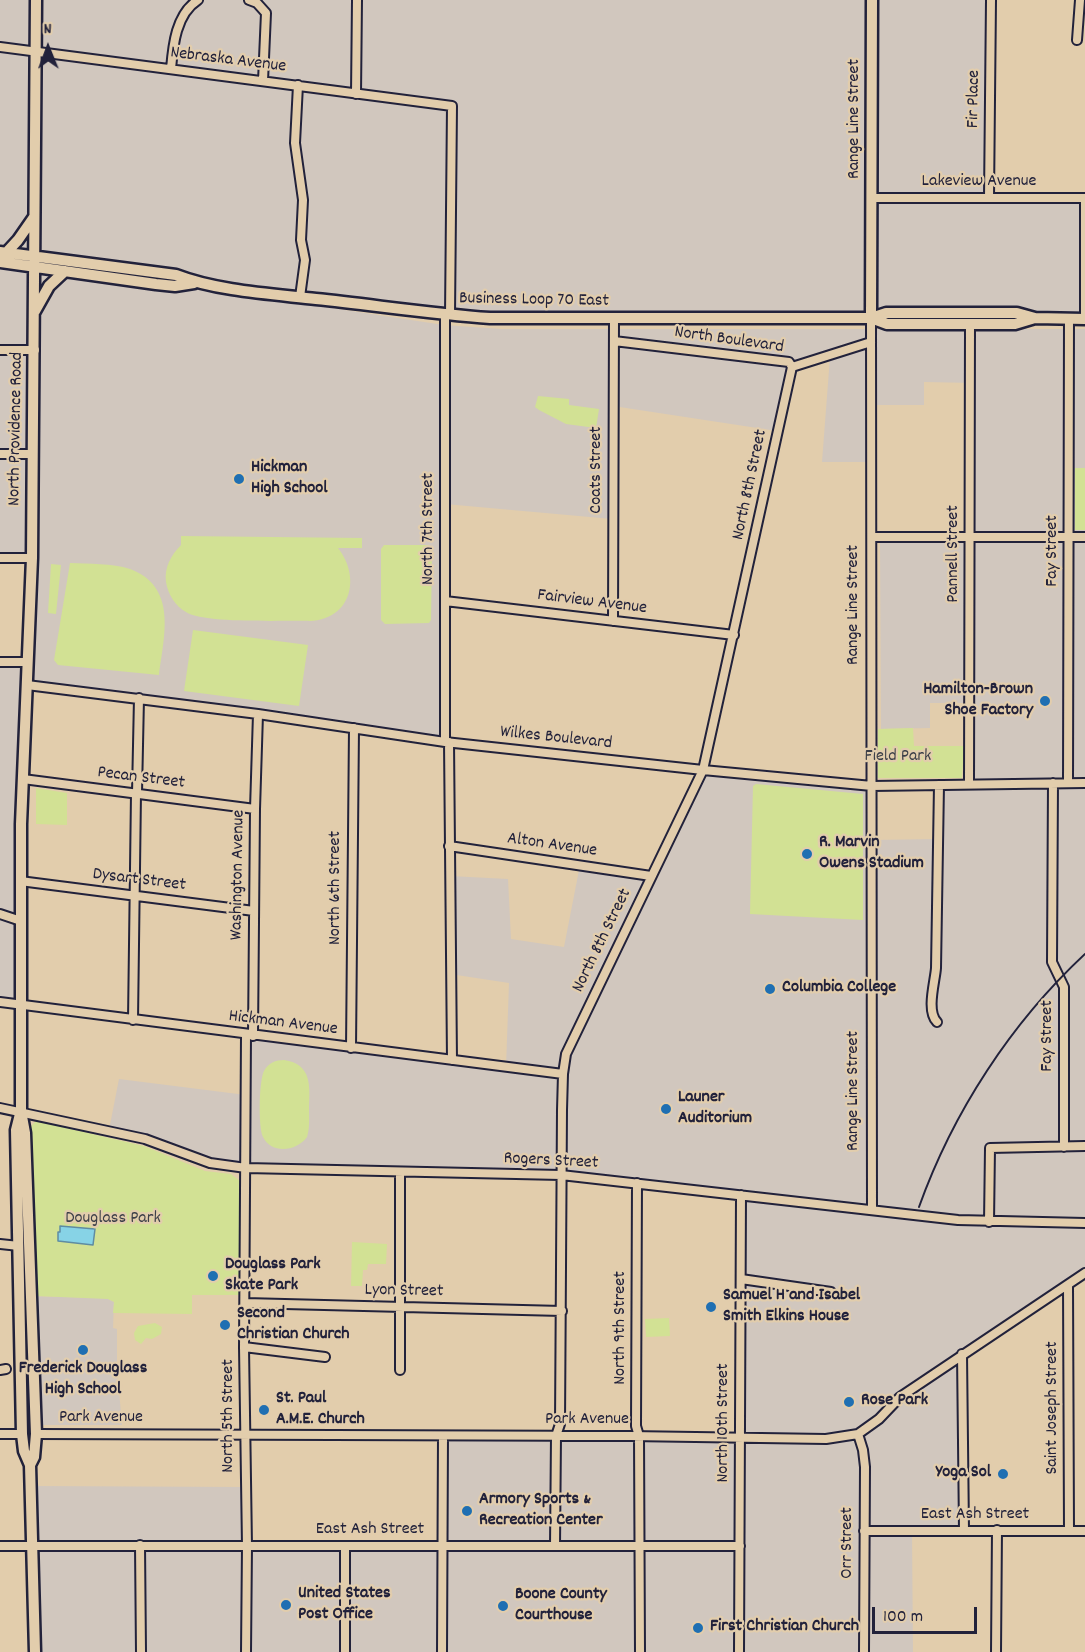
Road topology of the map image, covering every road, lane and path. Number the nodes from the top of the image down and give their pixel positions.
1 (36, 0) edge
2 (198, 0) edge
3 (249, 0) edge
4 (357, 0) edge
5 (872, 0) edge
6 (991, 0) edge
7 (1080, 0) edge
8 (1077, 40) dead end
9 (0, 47) edge
10 (36, 51) junction
11 (171, 69) junction
12 (263, 81) junction
13 (298, 85) junction
14 (356, 94) junction
15 (452, 106) joint
16 (873, 198) junction
17 (989, 198) junction
18 (1085, 198) edge
19 (34, 216) junction
20 (2, 256) edge
21 (34, 262) junction
22 (65, 271) junction
23 (197, 283) junction
24 (300, 297) junction
25 (34, 312) junction
26 (447, 315) junction
27 (871, 318) junction
28 (1035, 318) junction
29 (1069, 318) junction
30 (1085, 319) edge
31 (614, 320) junction
32 (970, 324) junction
33 (614, 341) junction
34 (871, 342) junction
35 (0, 350) edge
36 (34, 350) junction
37 (792, 367) junction
38 (0, 453) edge
39 (33, 454) junction
40 (970, 536) junction
41 (872, 537) junction
42 (1069, 537) junction
43 (1085, 537) edge
44 (0, 558) edge
45 (32, 558) junction
46 (446, 601) junction
47 (613, 621) junction
48 (734, 635) junction
49 (0, 662) edge
50 (28, 662) junction
51 (27, 684) junction
52 (139, 698) junction
53 (258, 714) junction
54 (354, 728) junction
55 (447, 742) junction
56 (703, 770) junction
57 (22, 779) junction
58 (1053, 783) junction
59 (1068, 783) junction
60 (1085, 783) edge
61 (969, 784) junction
62 (939, 785) junction
63 (872, 786) junction
64 (136, 793) junction
65 (255, 809) junction
66 (449, 846) junction
67 (651, 876) junction
68 (20, 881) junction
69 (135, 896) junction
70 (254, 911) junction
71 (0, 914) edge
72 (21, 921) junction
73 (0, 1002) edge
74 (21, 1005) junction
75 (133, 1020) junction
76 (937, 1022) dead end
77 (250, 1035) junction
78 (351, 1048) junction
79 (452, 1060) junction
80 (563, 1074) junction
81 (0, 1108) edge
82 (21, 1111) junction
83 (1085, 1146) edge
84 (1064, 1147) junction
85 (246, 1168) junction
86 (400, 1172) junction
87 (561, 1175) junction
88 (637, 1183) junction
89 (741, 1195) junction
90 (872, 1210) junction
91 (989, 1222) junction
92 (1085, 1223) edge
93 (0, 1244) edge
94 (19, 1246) junction
95 (1085, 1273) edge
96 (741, 1279) junction
97 (1068, 1285) junction
98 (831, 1292) dead end
99 (245, 1303) junction
100 (401, 1306) junction
101 (562, 1311) junction
102 (244, 1347) junction
103 (962, 1354) junction
104 (325, 1357) dead end
105 (400, 1370) dead end
106 (22, 1398) junction
107 (0, 1434) edge
108 (22, 1434) junction
109 (36, 1434) junction
110 (244, 1434) junction
111 (858, 1434) junction
112 (442, 1436) junction
113 (556, 1436) junction
114 (639, 1436) junction
115 (740, 1439) junction
116 (32, 1461) junction
117 (997, 1530) junction
118 (1069, 1530) junction
119 (864, 1531) junction
120 (964, 1531) junction
121 (1085, 1531) edge
122 (140, 1545) junction
123 (555, 1545) junction
124 (0, 1546) edge
125 (32, 1546) junction
126 (247, 1546) junction
127 (443, 1546) junction
128 (740, 1546) junction
129 (345, 1547) junction
130 (640, 1547) junction
131 (35, 1652) edge
132 (141, 1652) edge
133 (246, 1652) edge
134 (345, 1652) edge
135 (442, 1652) edge
136 (640, 1652) edge
137 (739, 1652) edge
138 (864, 1652) edge
139 (996, 1652) edge

1 - 10 main road, North Providence Road
2 - 11 street
3 - 12 street
4 - 14 street
5 - 16 main road, Range Line Street
6 - 17 street, Fir Place
7 - 8 street
9 - 10 street, Nebraska Avenue
10 - 11 street, Nebraska Avenue
10 - 19 main road, North Providence Road
11 - 12 street, Nebraska Avenue
12 - 13 street, Nebraska Avenue
13 - 14 street, Nebraska Avenue
13 - 24 street
14 - 15 street, Nebraska Avenue
15 - 26 street, North 7th Street
16 - 17 street, Lakeview Avenue
16 - 27 main road, Range Line Street
17 - 18 street, Lakeview Avenue
18 - 30 street
19 - 20 main road
19 - 21 main road, North Providence Road
20 - 21 main road, Business Loop 70 East
21 - 22 main road, Business Loop 70 East
21 - 23 main road, Business Loop 70 East
21 - 25 main road, North Providence Road
22 - 23 main road, Business Loop 70 East
22 - 25 main road
23 - 24 main road, Business Loop 70 East
24 - 26 main road, Business Loop 70 East
25 - 36 main road, North Providence Road
26 - 31 main road, Business Loop 70 East
26 - 46 street, North 7th Street
27 - 28 main road, Business Loop 70 East
27 - 31 main road, Business Loop 70 East
27 - 32 main road, Business Loop 70 East
27 - 34 street, Range Line Street
28 - 29 main road, Business Loop 70 East
28 - 32 main road, Business Loop 70 East
29 - 30 main road, Business Loop 70 East
29 - 42 street, Fay Street
31 - 33 street, Coats Street
32 - 40 street, Pannell Street
33 - 37 street, North Boulevard
33 - 47 street, Coats Street
34 - 37 street, North Boulevard
34 - 41 street, Range Line Street
35 - 36 street
36 - 39 main road, North Providence Road
37 - 48 street, North 8th Street
38 - 39 street
39 - 45 main road, North Providence Road
40 - 41 street
40 - 42 street
40 - 61 street, Pannell Street
41 - 63 street, Range Line Street
42 - 43 street
42 - 59 street, Fay Street
44 - 45 street
45 - 50 main road, North Providence Road
46 - 47 street, Fairview Avenue
46 - 55 street, North 7th Street
47 - 48 street, Fairview Avenue
48 - 56 street, North 8th Street
49 - 50 street
50 - 51 main road, North Providence Road
51 - 52 street, Wilkes Boulevard
51 - 57 main road, North Providence Road
52 - 53 street, Wilkes Boulevard
52 - 64 street
53 - 54 street, Wilkes Boulevard
53 - 65 street, Washington Avenue
54 - 55 street, Wilkes Boulevard
54 - 78 street, North 6th Street
55 - 56 street, Wilkes Boulevard
55 - 66 street, North 7th Street
56 - 63 street, Wilkes Boulevard
56 - 67 street, North 8th Street
57 - 64 street, Pecan Street
57 - 68 main road, North Providence Road
58 - 59 street, Wilkes Boulevard
58 - 61 street, Wilkes Boulevard
58 - 84 street, Fay Street
59 - 60 street, Wilkes Boulevard
61 - 62 street, Wilkes Boulevard
62 - 63 street, Wilkes Boulevard
62 - 76 street
63 - 90 street, Range Line Street
64 - 65 street, Pecan Street
64 - 69 street
65 - 70 street, Washington Avenue
66 - 67 street, Alton Avenue
66 - 79 street, North 7th Street
67 - 80 street, North 8th Street
68 - 69 street, Dysart Street
68 - 72 main road, North Providence Road
69 - 70 street, Dysart Street
69 - 75 street
70 - 77 street, Washington Avenue
71 - 72 street
72 - 74 main road, North Providence Road
73 - 74 street, Hickman Avenue
74 - 75 street, Hickman Avenue
74 - 82 main road, North Providence Road
75 - 77 street, Hickman Avenue
77 - 78 street, Hickman Avenue
77 - 85 street, North 5th Street
78 - 79 street, Hickman Avenue
79 - 80 street, Hickman Avenue
80 - 87 street, North 8th Street
81 - 82 street, Rogers Street
82 - 85 street, Rogers Street
82 - 94 main road, North Providence Road
82 - 109 main road, North Providence Road
83 - 84 street
84 - 91 street
85 - 86 street, Rogers Street
85 - 99 street, North 5th Street
86 - 87 street, Rogers Street
86 - 100 street
87 - 88 street, Rogers Street
87 - 101 street, North 8th Street
88 - 89 street, Rogers Street
88 - 114 street, North 9th Street
89 - 90 street, Rogers Street
89 - 96 street, North 10th Street
90 - 91 street, Rogers Street
91 - 92 street, Rogers Street
93 - 94 street
94 - 106 main road, North Providence Road
95 - 97 street, Park Avenue
96 - 98 street
96 - 115 street, North 10th Street
97 - 103 street, Park Avenue
97 - 118 street, Saint Joseph Street
99 - 100 street, Lyon Street
99 - 102 street, North 5th Street
100 - 101 street, Lyon Street
100 - 105 street
101 - 113 street, North 8th Street
102 - 104 street
102 - 110 street, North 5th Street
103 - 111 street, Park Avenue
103 - 120 street
106 - 108 main road, North Providence Road
106 - 109 main road
107 - 108 street
108 - 116 main road, North Providence Road
109 - 110 street, Park Avenue
109 - 116 main road, North Providence Road
110 - 112 street, Park Avenue
110 - 126 street, North 5th Street
111 - 115 street, Park Avenue
111 - 119 street, Orr Street
112 - 113 street, Park Avenue
112 - 127 street
113 - 114 street, Park Avenue
113 - 123 street, North 8th Street
114 - 115 street, Park Avenue
114 - 130 street, North 9th Street
115 - 128 street, North 10th Street
116 - 125 main road, North Providence Road
117 - 118 street, East Ash Street
117 - 120 street, East Ash Street
117 - 139 street
118 - 121 street, East Ash Street
119 - 120 street, East Ash Street
119 - 138 street, Orr Street
122 - 125 street, East Ash Street
122 - 126 street, East Ash Street
122 - 132 street
123 - 127 street, East Ash Street
123 - 130 street, East Ash Street
124 - 125 street, East Ash Street
125 - 131 main road, North Providence Road
126 - 129 street, East Ash Street
126 - 133 street, North 5th Street
127 - 129 street, East Ash Street
127 - 135 street
128 - 130 street, East Ash Street
128 - 137 street, North 10th Street
129 - 134 street
130 - 136 street, North 9th Street

